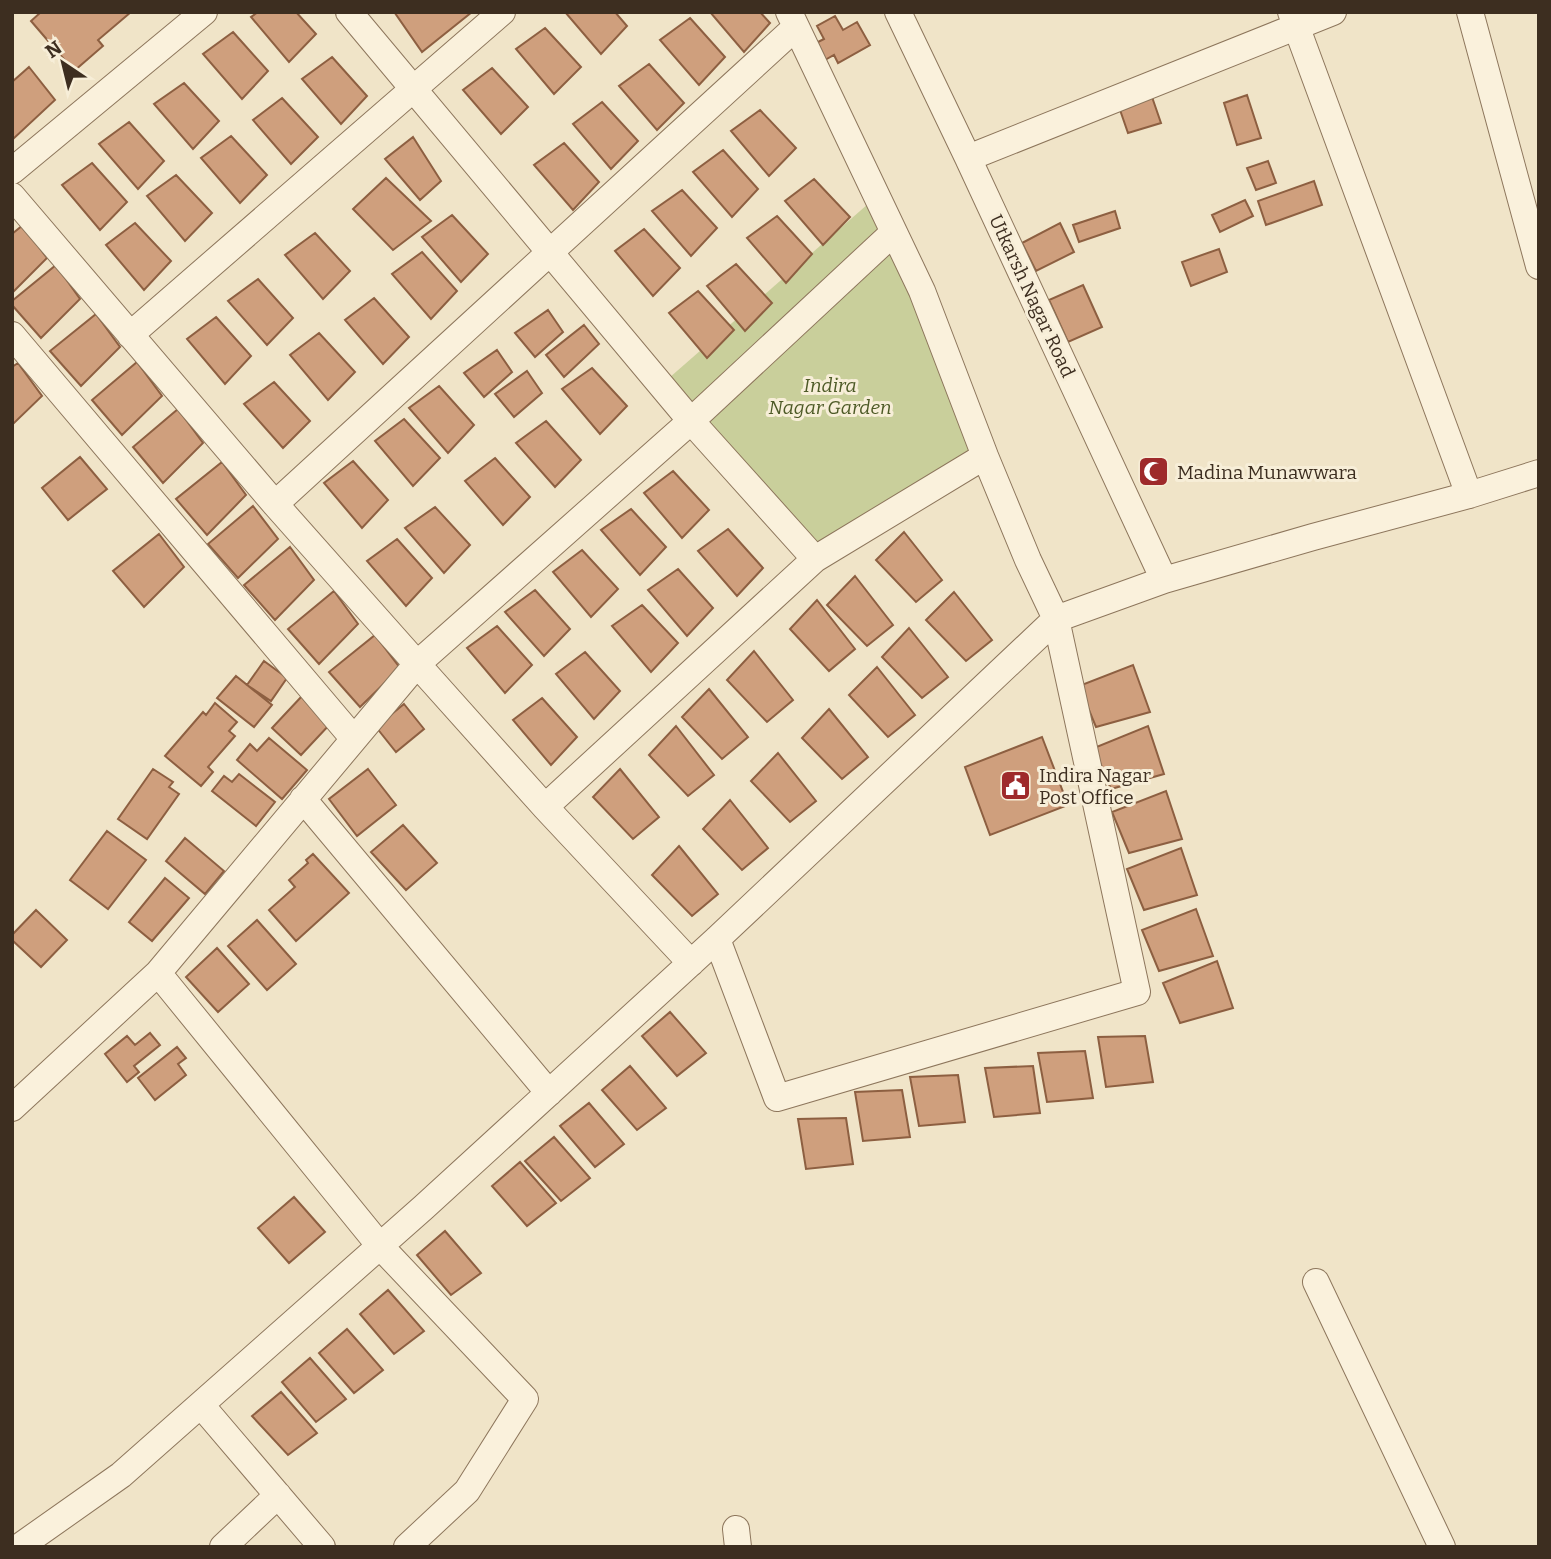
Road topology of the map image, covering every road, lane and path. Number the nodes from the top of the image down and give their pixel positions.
1 (204, 12) edge
2 (349, 12) edge
3 (502, 12) edge
4 (898, 12) edge
5 (1333, 12) edge
6 (1470, 12) edge
7 (1294, 19) edge
8 (793, 20) edge
9 (413, 89) junction
10 (968, 158) junction
11 (12, 171) edge
12 (12, 196) edge
13 (894, 233) junction
14 (550, 252) junction
15 (1539, 266) edge
16 (12, 335) edge
17 (130, 335) junction
18 (691, 421) junction
19 (985, 456) junction
20 (1539, 473) edge
21 (1469, 495) junction
22 (275, 504) junction
23 (815, 559) junction
24 (1164, 580) junction
25 (1056, 619) junction
26 (417, 664) junction
27 (354, 739) junction
28 (303, 799) junction
29 (545, 807) junction
30 (717, 940) junction
31 (691, 963) junction
32 (158, 973) junction
33 (549, 1093) junction
34 (12, 1108) edge
35 (380, 1246) junction
36 (1316, 1282) dead end
37 (201, 1405) junction
38 (278, 1495) junction
39 (19, 1547) edge
40 (223, 1547) edge
41 (322, 1547) edge
42 (407, 1547) edge
43 (1442, 1547) edge

1 - 11 street
2 - 9 street
3 - 9 street
4 - 10 street, Utkarsh Nagar Road
5 - 7 street
6 - 15 street
7 - 10 street
7 - 21 street
8 - 13 street
8 - 14 street
9 - 14 street
9 - 17 street
10 - 24 street, Utkarsh Nagar Road
12 - 17 street
13 - 18 street
13 - 19 street
14 - 18 street
14 - 22 street
16 - 27 street
17 - 22 street
18 - 23 street
18 - 26 street
19 - 23 street
19 - 25 street
20 - 21 street
21 - 24 street
22 - 26 street
23 - 29 street
24 - 25 street
25 - 30 street
25 - 30 street
26 - 27 street
26 - 29 street
27 - 28 street
28 - 32 street
28 - 33 street
29 - 31 street
30 - 31 street
31 - 33 street
32 - 34 street
32 - 35 street
33 - 35 street
35 - 37 street
35 - 42 street
36 - 43 street
37 - 38 street
37 - 39 street
38 - 40 street
38 - 41 street

